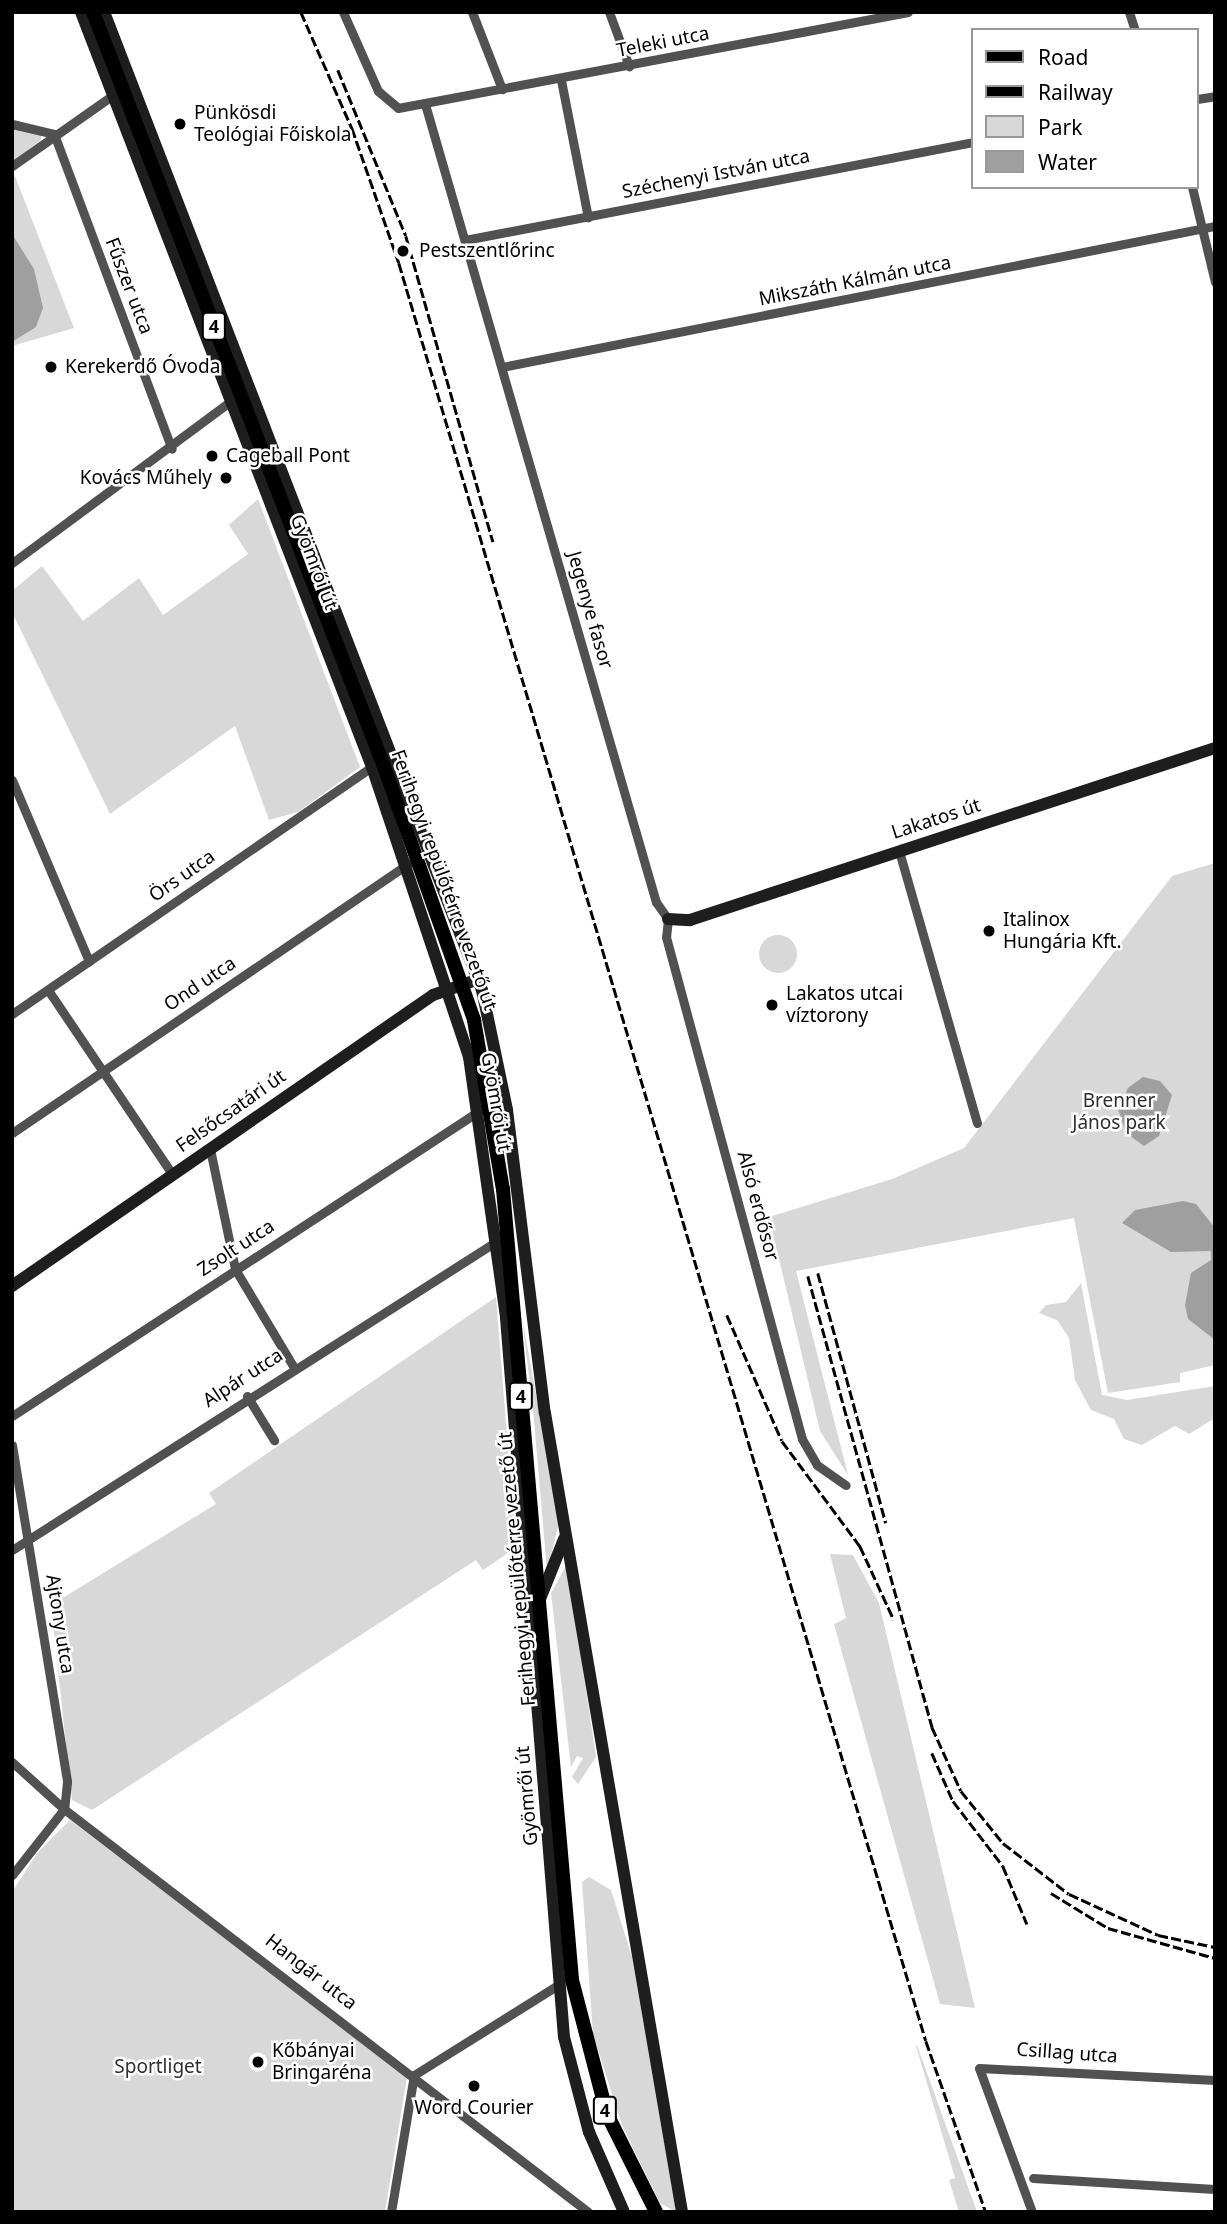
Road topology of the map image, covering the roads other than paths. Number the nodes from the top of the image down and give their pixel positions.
1 (81, 12) edge
2 (93, 12) edge
3 (104, 12) edge
4 (343, 12) edge
5 (472, 12) edge
6 (609, 12) edge
7 (908, 12) edge
8 (629, 66) junction
9 (561, 80) junction
10 (502, 89) junction
11 (113, 95) junction
12 (425, 104) junction
13 (12, 124) edge
14 (54, 134) junction
15 (972, 142) edge
16 (12, 166) edge
17 (1193, 189) edge
18 (588, 217) junction
19 (1210, 227) edge
20 (465, 240) junction
21 (1215, 282) edge
22 (502, 367) junction
23 (231, 401) junction
24 (172, 449) junction
25 (12, 564) edge
26 (1215, 748) edge
27 (372, 767) junction
28 (12, 780) edge
29 (900, 851) junction
30 (408, 864) junction
31 (668, 919) junction
32 (89, 961) junction
33 (475, 980) junction
34 (451, 988) junction
35 (48, 990) junction
36 (12, 1014) edge
37 (102, 1072) junction
38 (479, 1111) junction
39 (977, 1123) dead end
40 (12, 1133) edge
41 (210, 1149) junction
42 (173, 1175) junction
43 (497, 1241) junction
44 (235, 1269) junction
45 (12, 1286) edge
46 (293, 1366) junction
47 (247, 1396) junction
48 (12, 1416) edge
49 (274, 1440) dead end
50 (12, 1445) edge
51 (846, 1485) dead end
52 (562, 1517) junction
53 (29, 1539) junction
54 (12, 1550) edge
55 (538, 1602) junction
56 (12, 1762) edge
57 (64, 1809) junction
58 (12, 1875) edge
59 (558, 1985) junction
60 (414, 2076) junction
61 (1215, 2080) edge
62 (1033, 2178) dead end
63 (1215, 2189) edge
64 (620, 2209) edge
65 (391, 2212) edge
66 (588, 2212) edge
67 (656, 2212) edge
68 (682, 2212) edge
69 (1032, 2212) edge

1 - 11 street, Gyömrői út
2 - 55 main road, Ferihegyi repülőtérre vezető út / 4
3 - 33 street, Gyömrői út
4 - 12 street, Teleki utca
5 - 10 street
6 - 8 street
7 - 8 street, Teleki utca
8 - 9 street, Teleki utca
9 - 10 street, Teleki utca
9 - 18 street
10 - 12 street, Teleki utca
11 - 14 street
11 - 23 street, Gyömrői út
12 - 20 street, Jegenye fasor
13 - 14 street
14 - 16 street
14 - 24 street, Fűszer utca
15 - 18 street, Széchenyi István utca
17 - 19 street
18 - 20 street, Széchenyi István utca
19 - 21 street
19 - 22 street, Mikszáth Kálmán utca
20 - 22 street, Jegenye fasor
22 - 31 street, Jegenye fasor
23 - 24 street
23 - 27 street, Gyömrői út
24 - 25 street
26 - 29 street, Lakatos út
27 - 30 street, Gyömrői út
27 - 32 street, Örs utca
28 - 32 street
29 - 31 street, Lakatos út
29 - 39 street
30 - 34 street, Gyömrői út
30 - 37 street, Ond utca
31 - 51 street, Alsó erdősor
32 - 35 street, Örs utca
33 - 34 street, Felsőcsatári út
33 - 52 street, Gyömrői út
34 - 38 street, Gyömrői út
34 - 41 street, Felsőcsatári út
35 - 36 street, Örs utca
35 - 37 street
37 - 40 street, Ond utca
37 - 42 street
38 - 43 street, Gyömrői út
38 - 44 street, Zsolt utca
41 - 42 street, Felsőcsatári út
41 - 44 street
42 - 45 street, Felsőcsatári út
43 - 46 street, Alpár utca
43 - 59 street, Gyömrői út
44 - 46 street
44 - 48 street, Zsolt utca
46 - 47 street, Alpár utca
47 - 49 street
47 - 53 street, Alpár utca
50 - 53 street, Ajtony utca
52 - 55 street, Gyömrői út
52 - 68 street, Gyömrői út
53 - 54 street, Alpár utca
53 - 57 street, Ajtony utca
55 - 67 main road, Ferihegyi repülőtérre vezető út / 4
56 - 57 street, Hangár utca
57 - 58 street
57 - 60 street, Hangár utca
59 - 60 street
59 - 64 street, Gyömrői út
60 - 65 street
60 - 66 street, Hangár utca
61 - 69 street, Csillag utca
62 - 63 street

